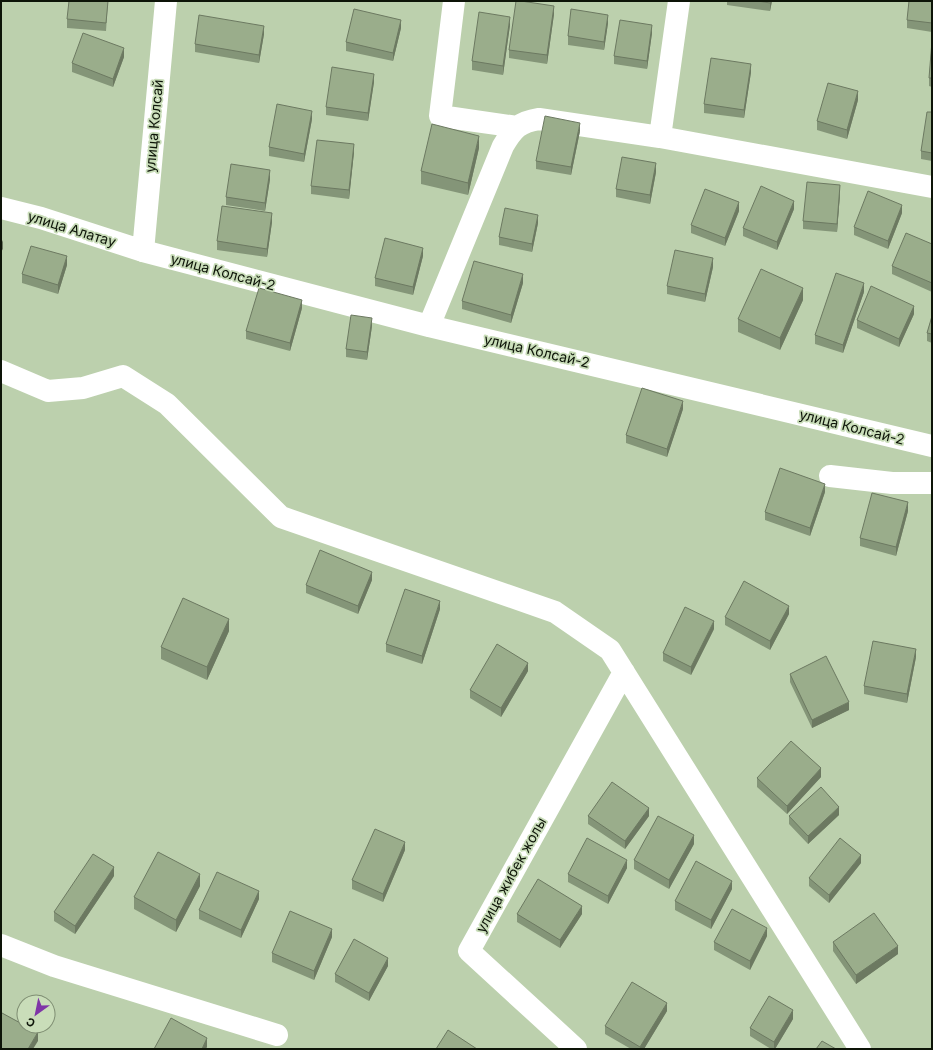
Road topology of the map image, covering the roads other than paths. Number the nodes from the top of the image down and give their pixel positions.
1 (166, 1) edge
2 (454, 1) edge
3 (679, 1) edge
4 (517, 127) junction
5 (660, 137) junction
6 (932, 187) edge
7 (1, 208) edge
8 (143, 251) junction
9 (429, 326) junction
10 (1, 371) edge
11 (932, 446) edge
12 (830, 476) dead end
13 (932, 483) edge
14 (624, 672) junction
15 (1, 945) edge
16 (277, 1035) dead end
17 (574, 1048) edge
18 (860, 1049) edge

1 - 8 street, улица Колсай
2 - 4 street
3 - 5 street
4 - 5 street
4 - 9 street
5 - 6 street
7 - 8 street, улица Алатау
8 - 9 street, улица Колсай-2
9 - 11 street, улица Колсай-2
10 - 14 street
12 - 13 street
14 - 17 street, улица жибек жолы
14 - 18 street
15 - 16 street

